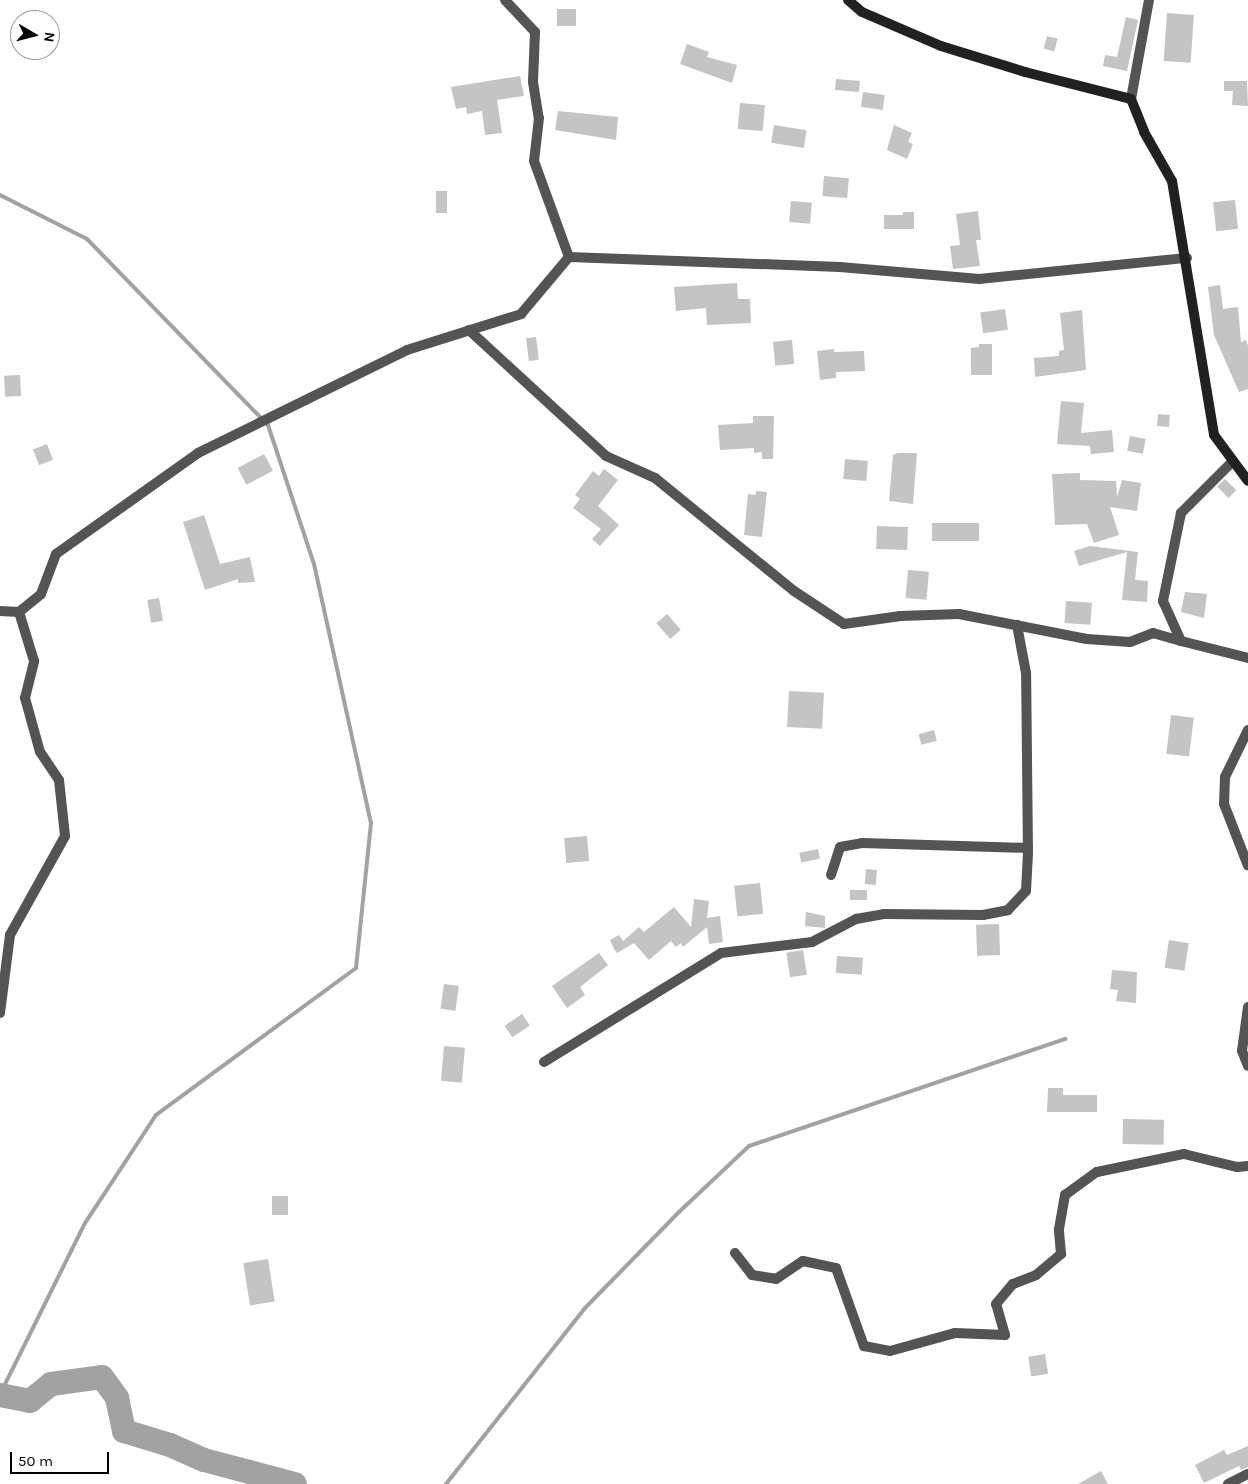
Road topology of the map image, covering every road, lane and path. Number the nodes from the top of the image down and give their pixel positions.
1 (505, 0) edge
2 (848, 0) edge
3 (1149, 0) edge
4 (1131, 98) junction
5 (569, 257) junction
6 (1187, 258) junction
7 (469, 330) junction
8 (1233, 461) junction
9 (1248, 481) edge
10 (0, 611) edge
11 (19, 612) junction
12 (1017, 625) junction
13 (1181, 640) junction
14 (1248, 658) edge
15 (1248, 730) edge
16 (1028, 848) junction
17 (1248, 866) edge
18 (831, 875) dead end
19 (1248, 1007) edge
20 (0, 1014) edge
21 (544, 1062) dead end
22 (1248, 1066) edge
23 (1248, 1166) edge
24 (735, 1253) dead end
25 (1248, 1474) edge
26 (1228, 1484) edge

1 - 5 street
2 - 4 street
3 - 4 street
4 - 6 street
5 - 6 street
5 - 7 street
6 - 8 street
7 - 11 street
7 - 12 street
8 - 9 street
8 - 13 street
10 - 11 street
11 - 20 street
12 - 13 street
12 - 16 street
13 - 14 street
15 - 17 street
16 - 18 street
16 - 21 street
19 - 22 street
23 - 24 street
25 - 26 street

